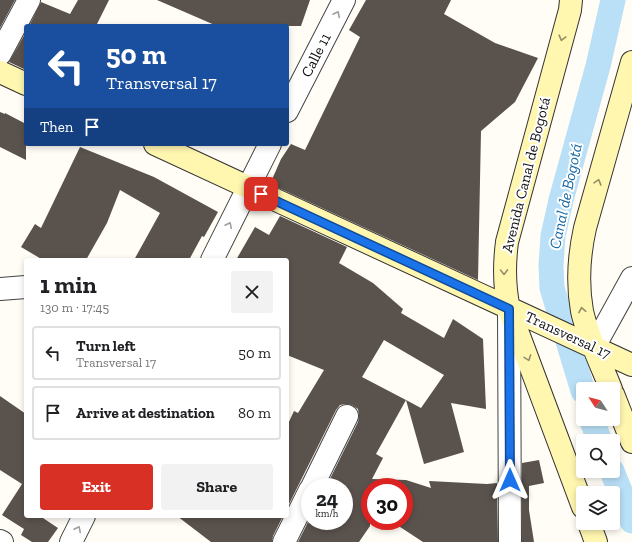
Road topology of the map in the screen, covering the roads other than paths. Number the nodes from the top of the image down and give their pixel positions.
1 (29, 0) edge
2 (344, 0) edge
3 (571, 0) edge
4 (0, 54) edge
5 (632, 62) edge
6 (0, 72) edge
7 (24, 83) edge
8 (289, 107) edge
9 (159, 146) edge
10 (269, 146) edge
11 (248, 187) junction
12 (213, 258) edge
13 (632, 278) edge
14 (24, 287) edge
15 (0, 289) edge
16 (514, 311) junction
17 (585, 344) junction
18 (632, 365) edge
19 (607, 382) edge
20 (620, 412) edge
21 (347, 416) dead end
22 (632, 442) edge
23 (316, 478) edge
24 (576, 487) edge
25 (301, 508) edge
26 (83, 518) edge
27 (592, 530) edge
28 (71, 542) edge
29 (284, 542) edge
30 (510, 542) edge
31 (596, 542) edge

1 - 4 street
8 -> 2 street, Calle 11
3 -> 16 main road, Avenida Canal de Bogotá
17 -> 5 main road
6 - 7 main road
9 - 11 main road, Transversal 17
10 - 11 street
12 -> 11 street
11 - 16 main road, Transversal 17
13 - 17 street
14 - 15 street
16 - 17 main road, Transversal 17
16 -> 24 main road, Avenida Canal de Bogotá
16 - 30 street
17 - 18 main road, Transversal 17
17 - 19 main road
20 - 22 main road
21 - 23 street
25 - 29 street
28 -> 26 street
27 - 31 main road

